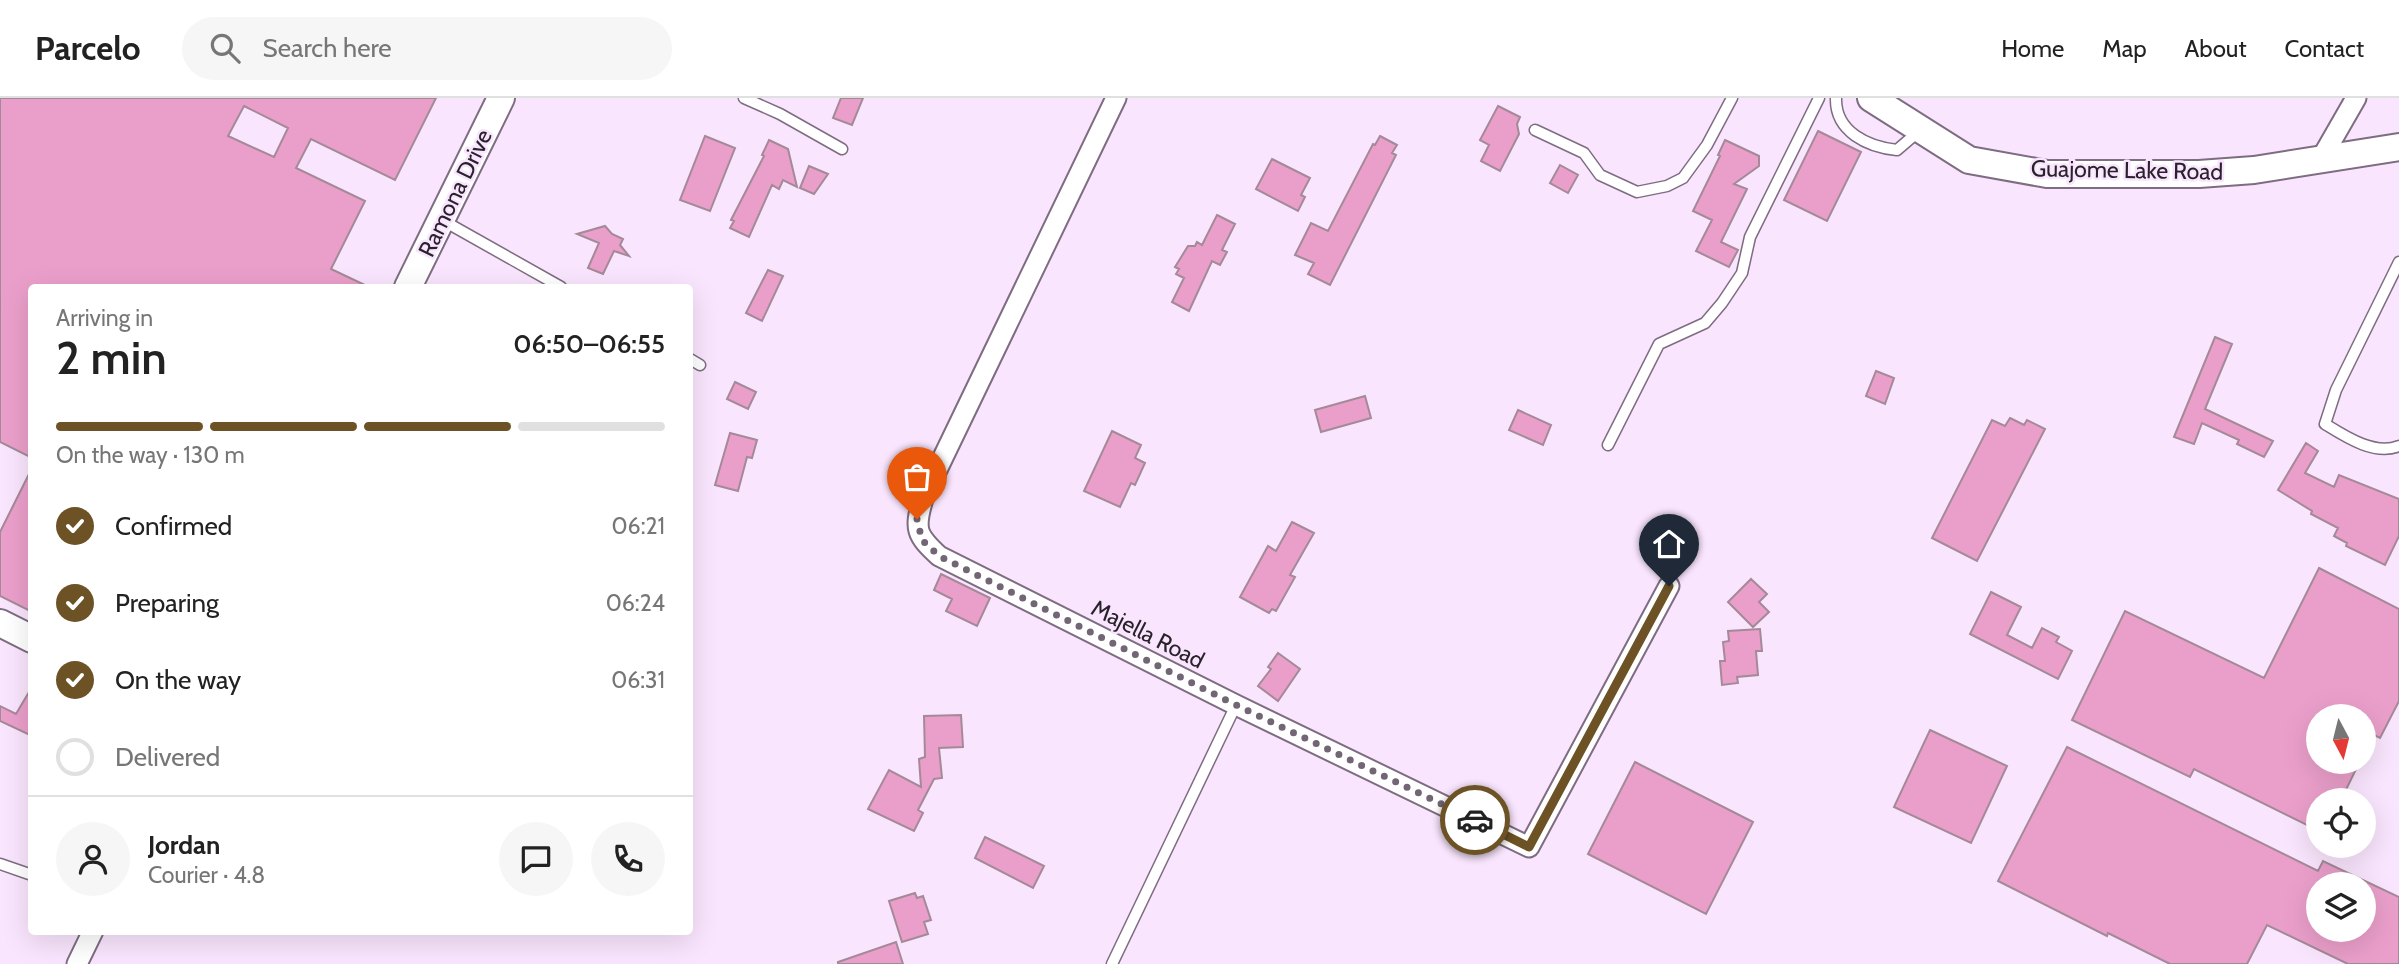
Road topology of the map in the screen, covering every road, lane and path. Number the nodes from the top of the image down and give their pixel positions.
1 (501, 98) edge
2 (744, 98) edge
3 (1116, 98) edge
4 (1732, 98) edge
5 (1819, 98) edge
6 (1836, 98) edge
7 (1871, 98) edge
8 (2356, 98) edge
9 (1535, 130) dead end
10 (1921, 130) junction
11 (2399, 147) edge
12 (842, 149) dead end
13 (2321, 159) junction
14 (441, 220) junction
15 (2399, 262) edge
16 (409, 284) edge
17 (556, 284) edge
18 (693, 361) edge
19 (700, 365) dead end
20 (1608, 445) dead end
21 (2399, 446) edge
22 (1669, 586) dead end
23 (0, 623) edge
24 (28, 637) edge
25 (1236, 705) junction
26 (0, 864) edge
27 (28, 874) edge
28 (91, 935) edge
29 (77, 964) edge
30 (1112, 964) edge

1 - 14 street, Ramona Drive
2 - 12 lane
3 - 25 street, Majella Road
4 - 9 lane
5 - 20 lane
6 - 10 lane
7 - 10 street, Guajome Lake Road
8 - 13 street
10 - 13 street, Guajome Lake Road
11 - 13 street, Guajome Lake Road
14 - 16 street, Ramona Drive
14 - 17 lane
15 - 21 lane
18 - 19 lane
22 - 25 street, Majella Road
23 - 24 street
25 - 30 lane
26 - 27 lane
28 - 29 street

